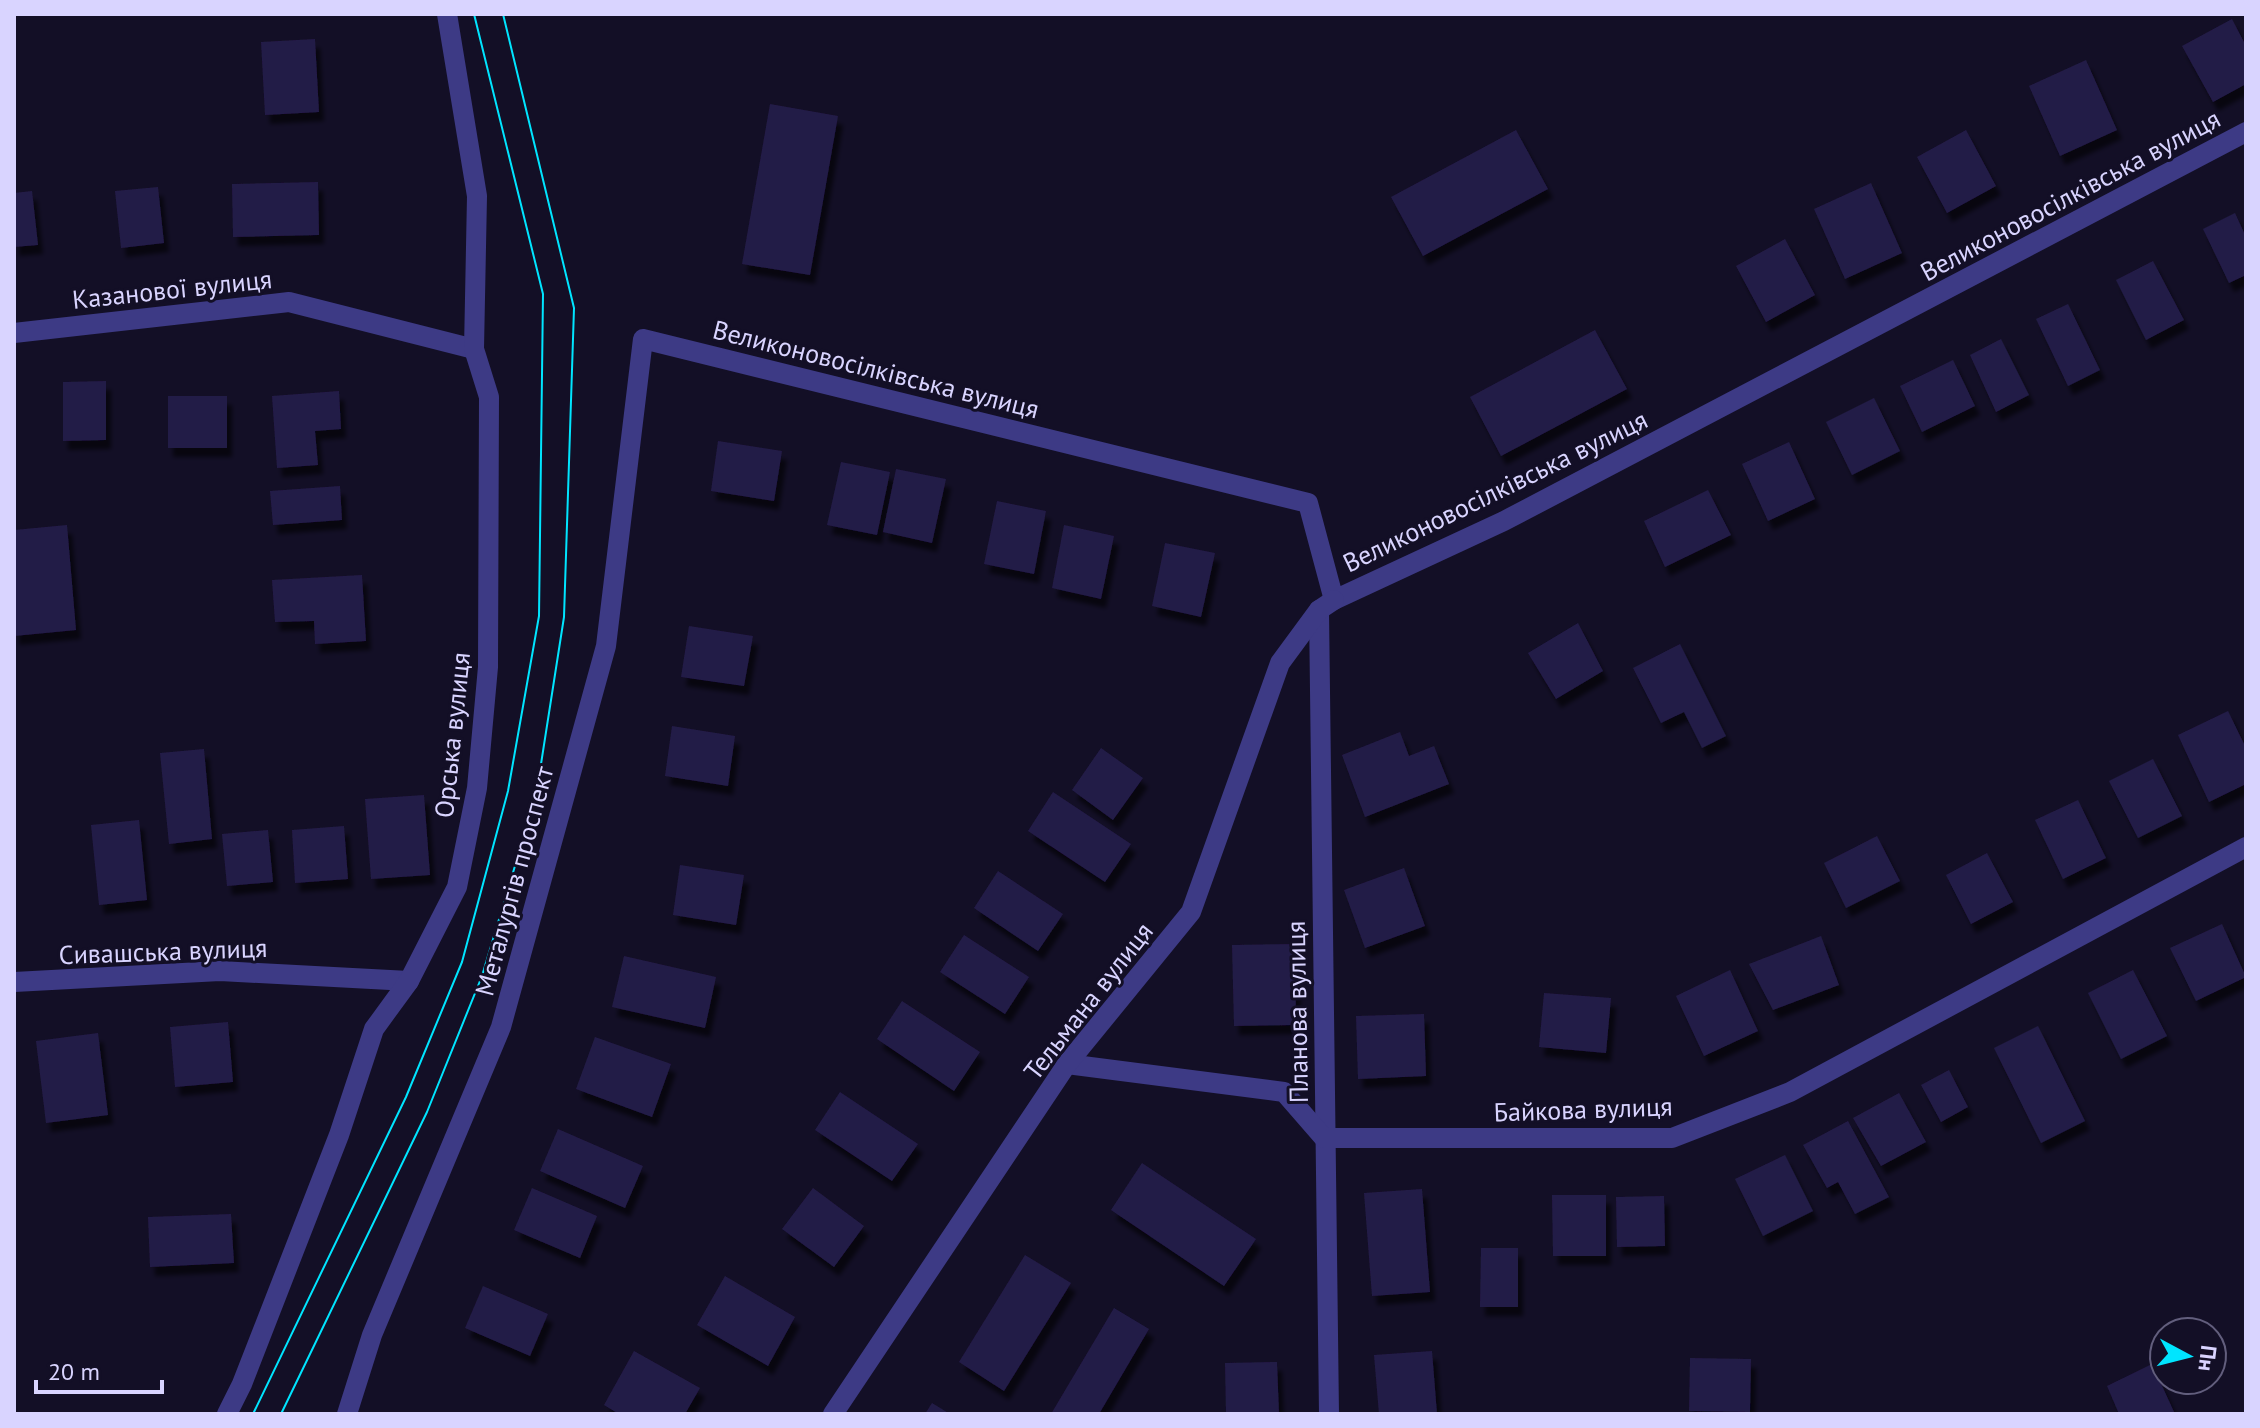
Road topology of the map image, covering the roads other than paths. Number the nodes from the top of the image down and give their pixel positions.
1 (447, 14) edge
2 (2246, 132) edge
3 (14, 333) edge
4 (643, 339) joint
5 (474, 349) junction
6 (1327, 605) junction
7 (2246, 847) edge
8 (409, 981) junction
9 (14, 982) edge
10 (1067, 1064) junction
11 (1324, 1138) junction
12 (227, 1414) edge
13 (347, 1414) edge
14 (833, 1414) edge
15 (1329, 1414) edge

1 - 5 street, Орська вулиця
2 - 6 street, Великоновосілківська вулиця
3 - 5 street, Казанової вулиця
4 - 6 street, Великоновосілківська вулиця
4 - 13 street, Металургів проспект
5 - 8 street, Орська вулиця
6 - 10 street, Тельмана вулиця
6 - 11 street, Планова вулиця
7 - 11 street, Байкова вулиця
8 - 9 street, Сивашська вулиця
8 - 12 street, Орська вулиця
10 - 11 street
10 - 14 street, Тельмана вулиця
11 - 15 street, Планова вулиця

